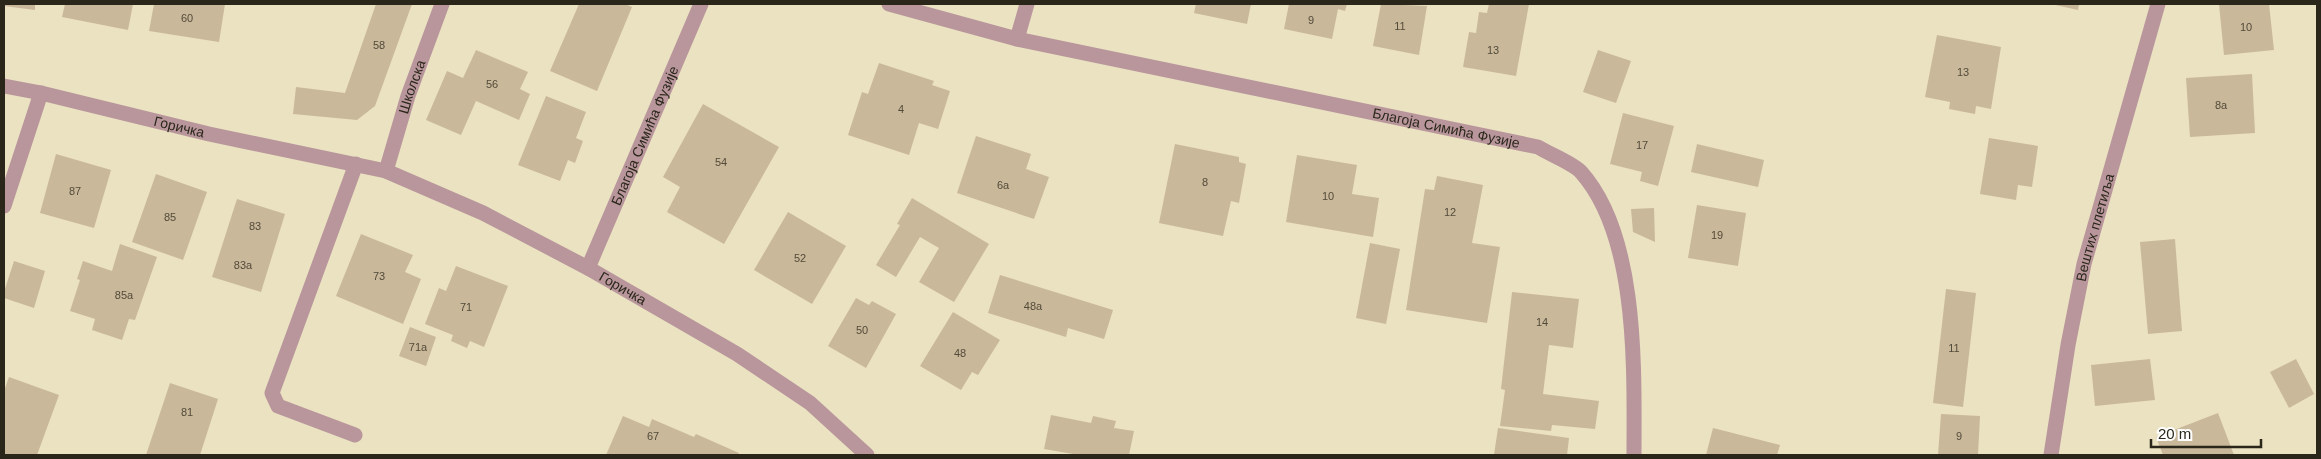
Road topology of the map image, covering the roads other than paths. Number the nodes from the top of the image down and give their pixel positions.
1 (442, 4) edge
2 (701, 4) edge
3 (889, 4) edge
4 (1027, 4) edge
5 (2158, 4) edge
6 (1017, 38) junction
7 (4, 86) edge
8 (41, 93) junction
9 (356, 164) junction
10 (386, 171) junction
11 (4, 206) edge
12 (588, 268) junction
13 (355, 435) dead end
14 (867, 455) edge
15 (1634, 455) edge
16 (2051, 455) edge

1 - 10 street, Школска
2 - 12 street, Благоја Симића Фузије
3 - 6 street, Благоја Симића Фузије
4 - 6 street
5 - 16 street, Вештих плетиља
6 - 15 street, Благоја Симића Фузије
7 - 8 street, Горичка
8 - 9 street, Горичка
8 - 11 street
9 - 10 street, Горичка
9 - 13 street
10 - 12 street, Горичка
12 - 14 street, Горичка

